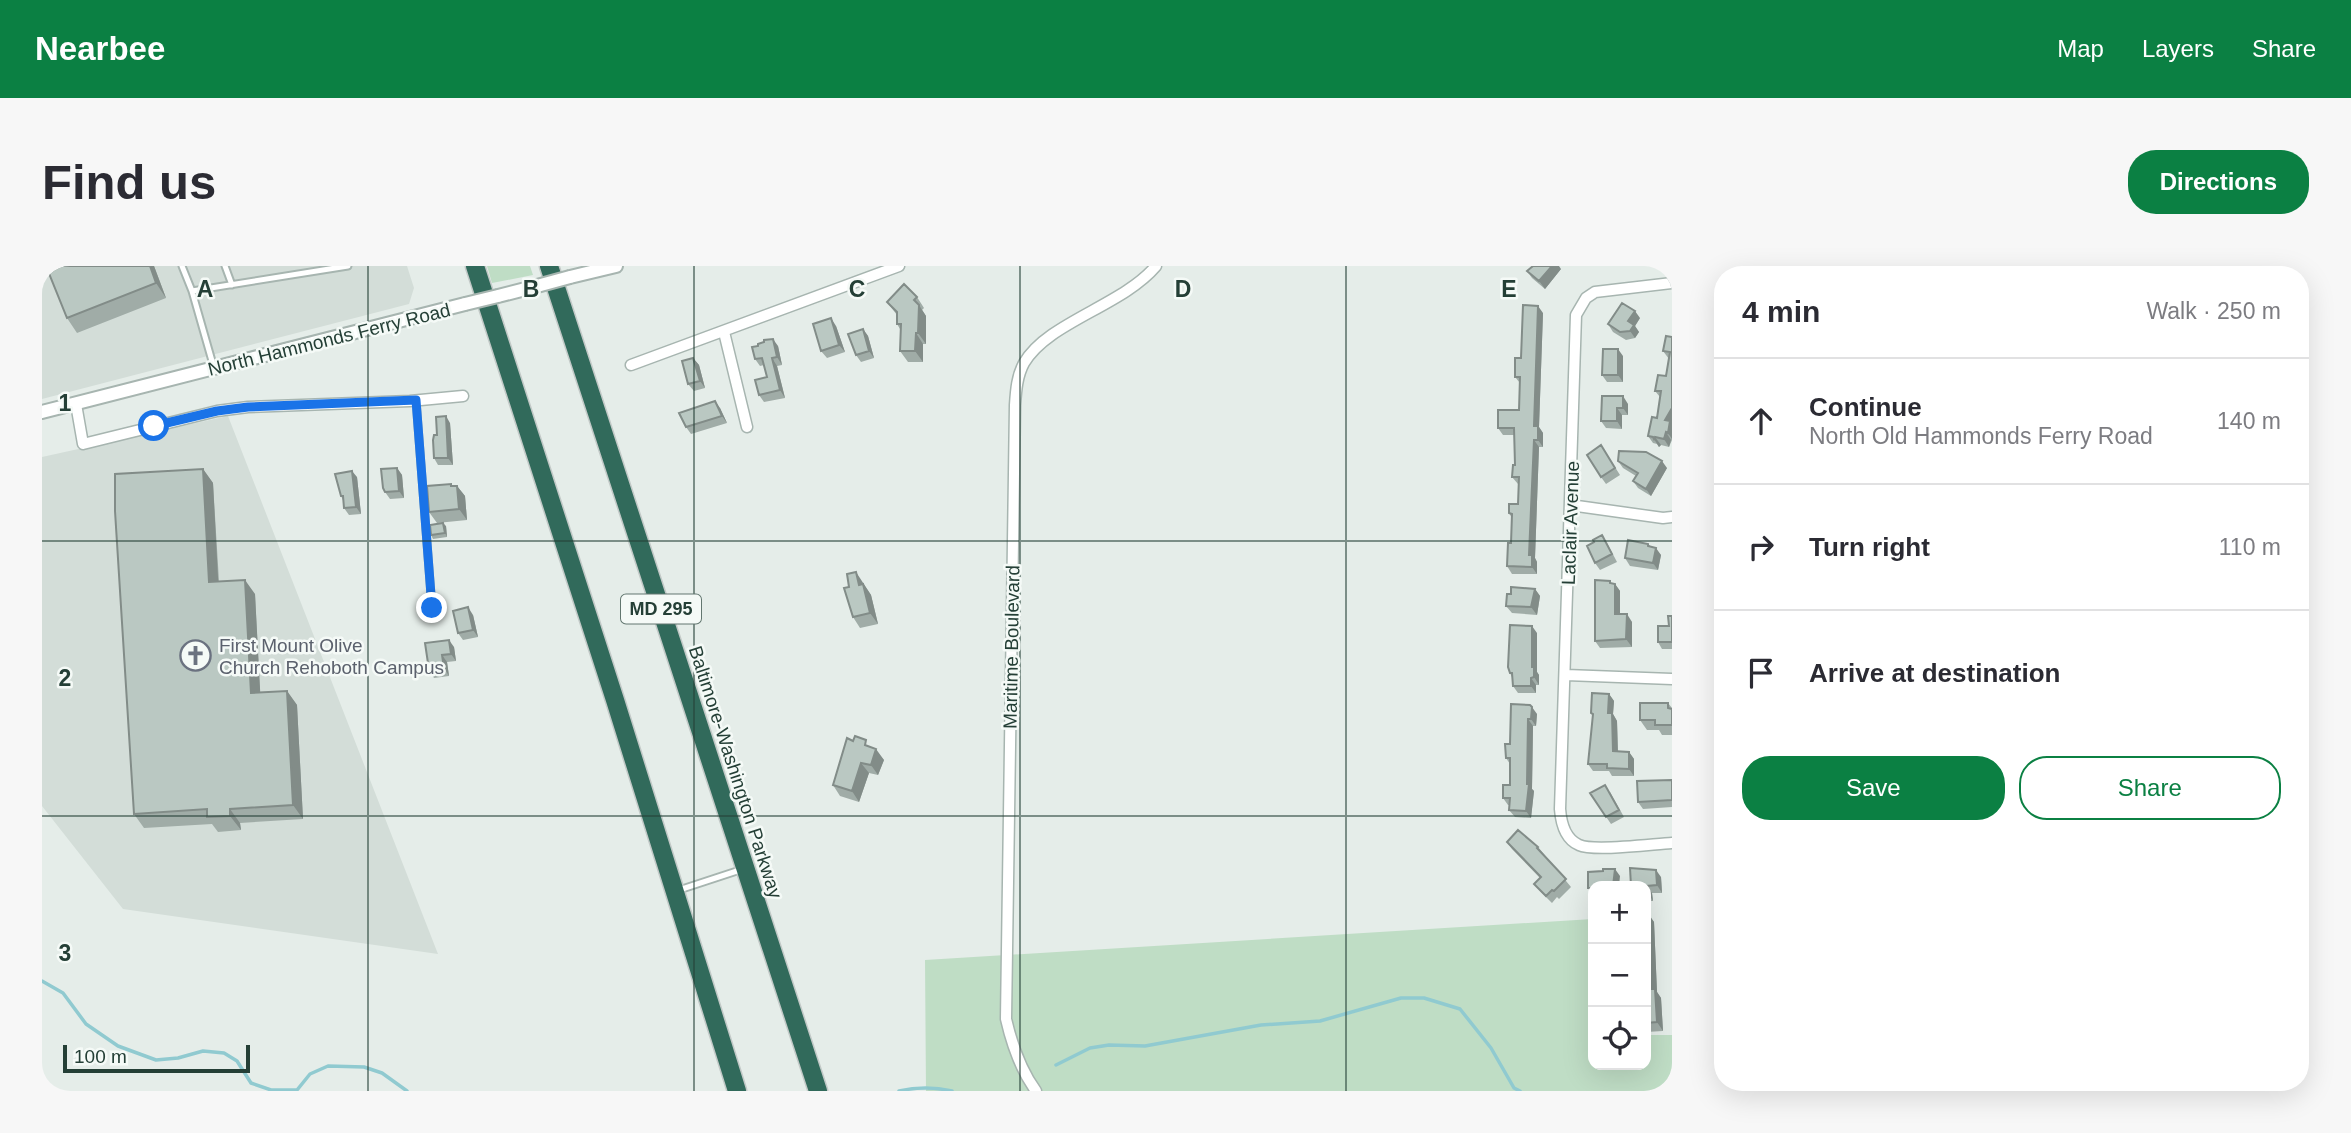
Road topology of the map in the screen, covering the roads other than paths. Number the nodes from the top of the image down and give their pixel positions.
1 (182, 266) edge
2 (225, 266) edge
3 (348, 266) edge
4 (475, 266) edge
5 (549, 266) edge
6 (616, 266) edge
7 (899, 266) edge
8 (1156, 266) edge
9 (1672, 283) edge
10 (232, 285) junction
11 (192, 291) junction
12 (724, 332) junction
13 (631, 365) dead end
14 (214, 368) junction
15 (463, 396) dead end
16 (416, 400) junction
17 (76, 404) junction
18 (42, 412) edge
19 (747, 426) dead end
20 (1570, 505) junction
21 (1672, 517) edge
22 (432, 608) dead end
23 (1566, 676) junction
24 (1672, 679) edge
25 (1672, 843) edge
26 (746, 868) junction
27 (674, 892) junction
28 (737, 1091) edge
29 (818, 1091) edge
30 (1036, 1091) edge

1 - 11 lane
2 - 10 lane
3 - 10 lane
4 - 27 highway
5 - 26 highway, Baltimore-Washington Parkway / MD 295
6 - 14 street, North Hammonds Ferry Road, bridge
7 - 12 street
8 - 30 street, Maritime Boulevard
9 - 20 street, Laclair Avenue
10 - 11 lane
11 - 14 lane
12 - 13 street
12 - 19 street
14 - 17 street, North Hammonds Ferry Road
15 - 16 street
16 - 17 street
16 - 22 lane
17 - 18 street, North Hammonds Ferry Road
20 - 21 street
20 - 23 street, Laclair Avenue
23 - 24 street
23 - 25 street, Laclair Avenue
26 - 27 lane
26 - 29 highway, Baltimore-Washington Parkway / MD 295
27 - 28 highway

